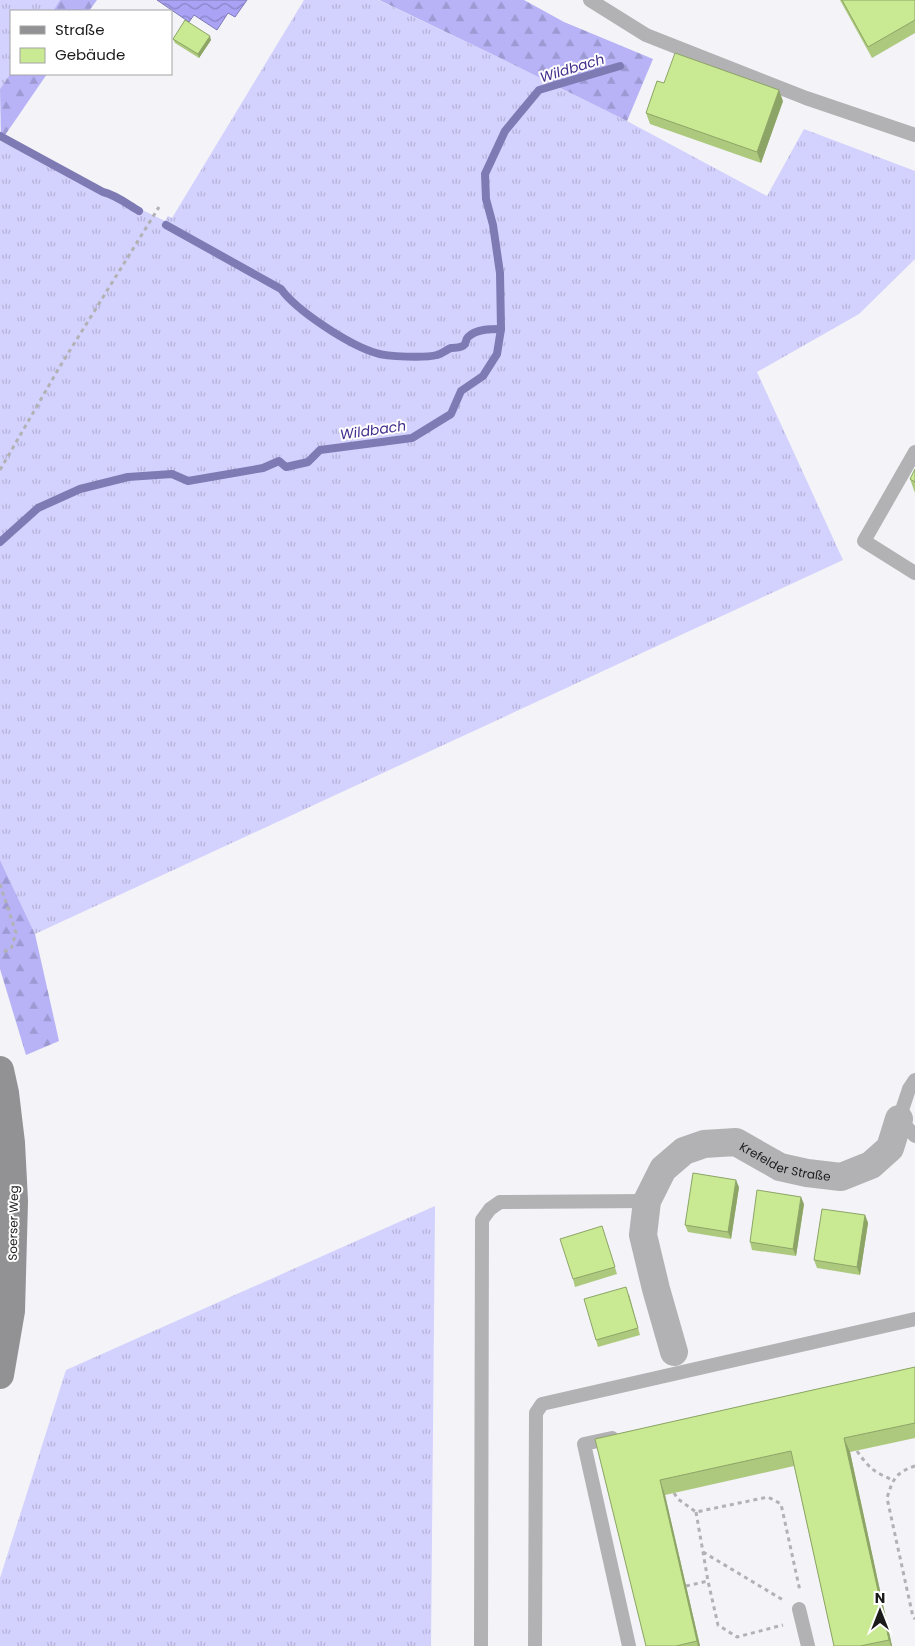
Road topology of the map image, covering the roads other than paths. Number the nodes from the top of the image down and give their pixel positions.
1 (590, 0) edge
2 (915, 135) edge
3 (915, 452) edge
4 (915, 573) edge
5 (0, 1070) edge
6 (915, 1080) edge
7 (907, 1128) edge
8 (647, 1201) junction
9 (915, 1319) edge
10 (674, 1352) dead end
11 (0, 1375) edge
12 (622, 1435) edge
13 (799, 1609) road end
14 (481, 1646) edge
15 (535, 1646) edge
16 (629, 1646) edge
17 (808, 1646) edge

1 - 2 lane
3 - 4 lane
5 - 11 main road, Soerser Weg
6 - 7 lane, Krefelder Straße
7 - 8 street, Krefelder Straße
8 - 10 street, Krefelder Straße
8 - 14 lane
9 - 15 lane
12 - 16 lane
13 - 17 lane

